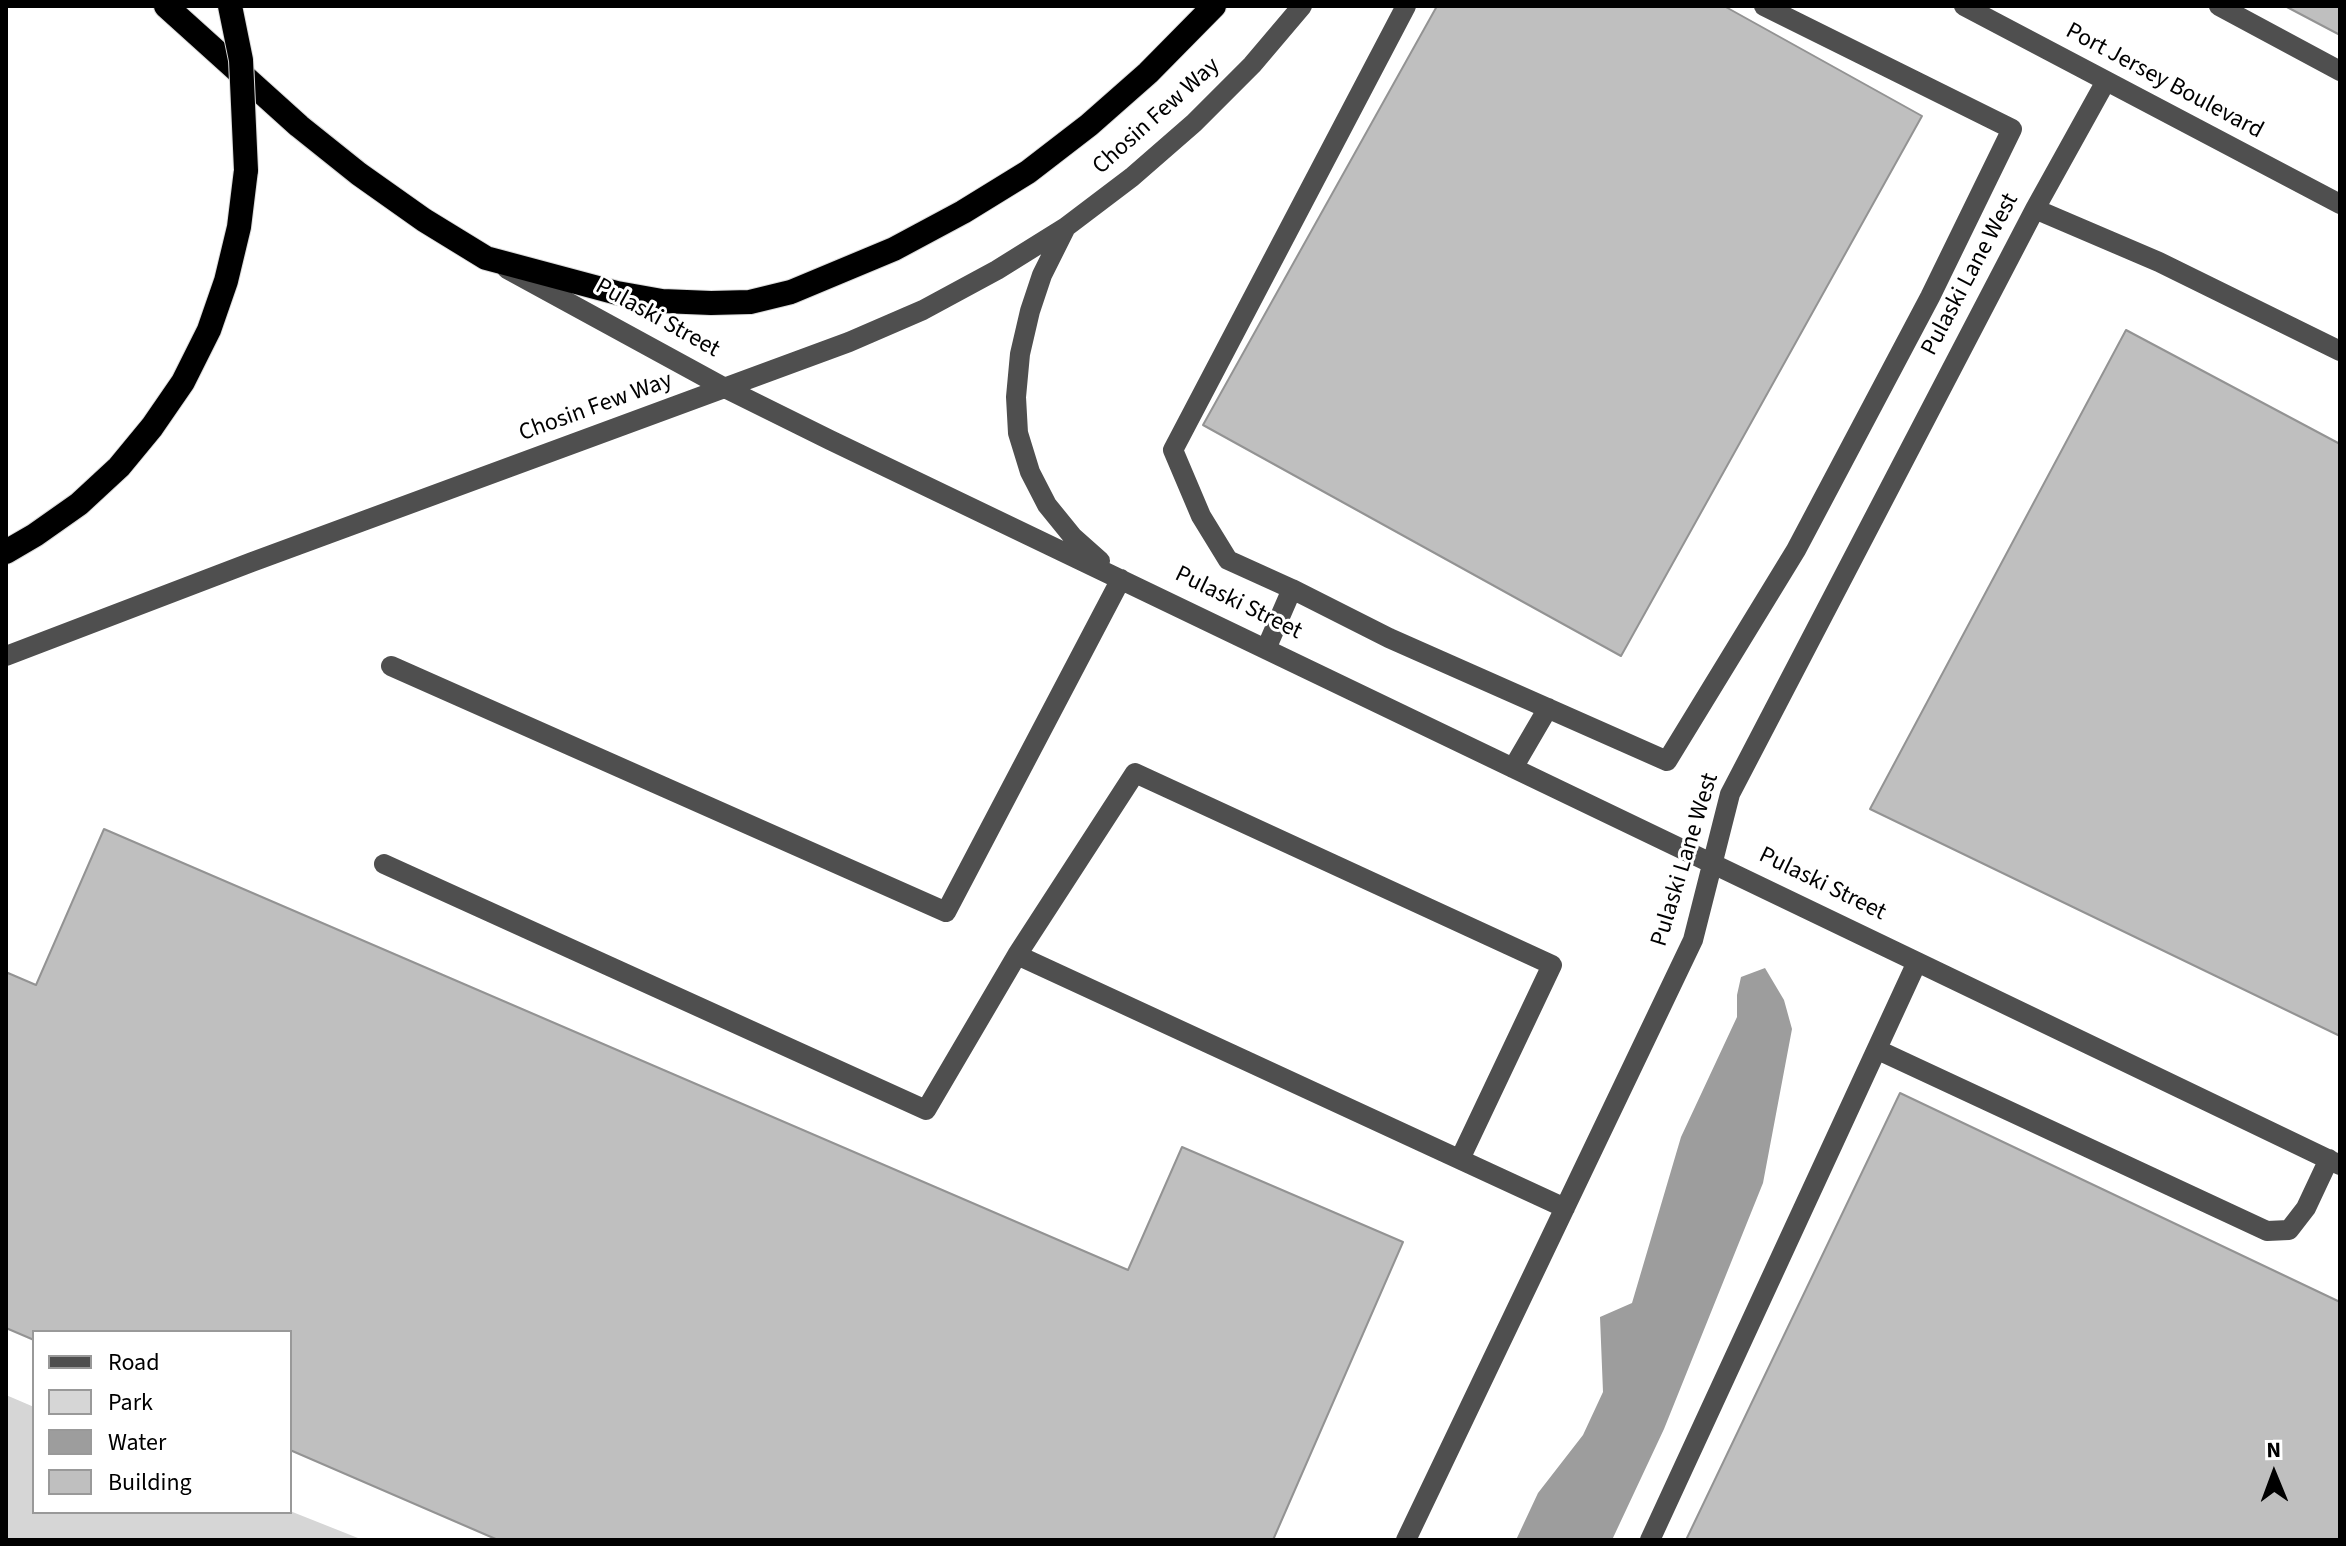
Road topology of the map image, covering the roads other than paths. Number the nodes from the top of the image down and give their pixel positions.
1 (166, 6) edge
2 (230, 6) edge
3 (1214, 6) edge
4 (1302, 6) edge
5 (1406, 6) edge
6 (1764, 6) edge
7 (1964, 6) edge
8 (2219, 6) edge
9 (2340, 71) edge
10 (2106, 81) junction
11 (2340, 204) edge
12 (2035, 209) junction
13 (1066, 227) junction
14 (486, 258) junction
15 (2340, 351) edge
16 (725, 388) junction
17 (6, 552) edge
18 (1121, 579) junction
19 (1292, 589) junction
20 (1266, 649) junction
21 (6, 656) edge
22 (391, 666) dead end
23 (1548, 708) junction
24 (1513, 768) junction
25 (1711, 863) junction
26 (384, 864) dead end
27 (1017, 955) junction
28 (1917, 962) junction
29 (1878, 1050) junction
30 (1460, 1159) junction
31 (2334, 1162) edge
32 (1565, 1208) junction
33 (1406, 1540) edge
34 (1650, 1540) edge

1 - 14 highway, Pulaski Street
2 - 17 highway, bridge
3 - 14 highway
4 - 13 street, Chosin Few Way
5 - 19 street
6 - 23 street
7 - 10 street, Port Jersey Boulevard
8 - 9 street
10 - 11 street, Port Jersey Boulevard
10 - 12 street, Pulaski Lane West
12 - 15 street
12 - 25 street, Pulaski Lane West
13 - 16 street, Chosin Few Way
13 - 18 street
14 - 16 street, Pulaski Street
16 - 18 street, Pulaski Street
16 - 21 street, Chosin Few Way
18 - 20 street, Pulaski Street
18 - 22 street
19 - 20 street
19 - 23 street
20 - 24 street, Pulaski Street
23 - 24 street
24 - 25 street, Pulaski Street
25 - 28 street, Pulaski Street
25 - 32 street, Pulaski Lane West
26 - 27 street
27 - 30 street
27 - 30 street
28 - 29 street
28 - 31 street, Pulaski Street
29 - 31 street
29 - 34 street
30 - 32 street
32 - 33 street, Pulaski Lane West

